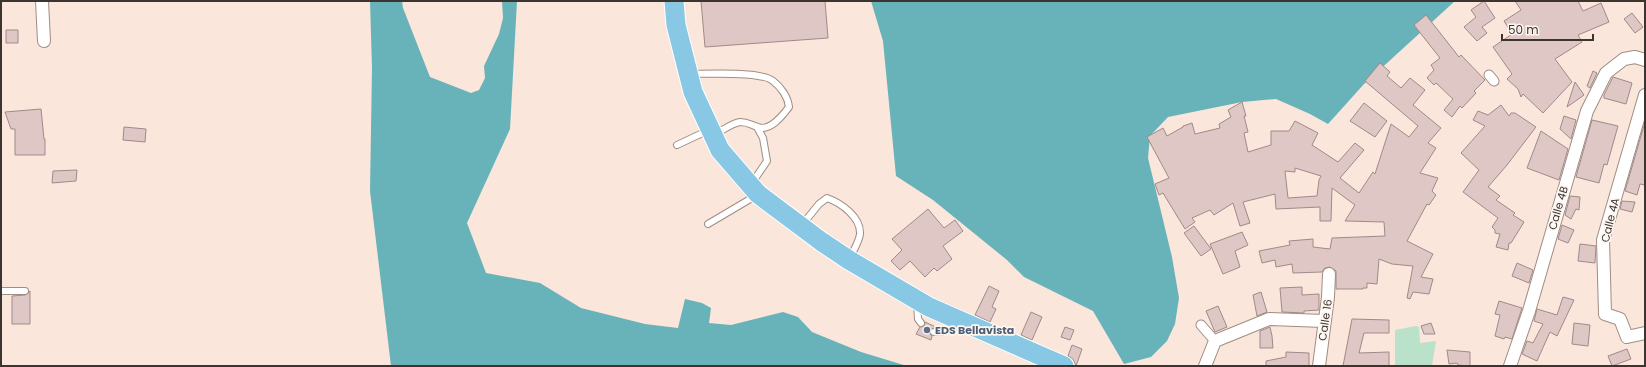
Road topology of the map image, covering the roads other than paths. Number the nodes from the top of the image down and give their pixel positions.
1 (42, 1) edge
2 (674, 1) edge
3 (44, 41) dead end
4 (1645, 60) edge
5 (688, 74) junction
6 (1645, 95) edge
7 (757, 127) junction
8 (712, 132) junction
9 (677, 145) dead end
10 (754, 190) junction
11 (708, 224) dead end
12 (802, 226) junction
13 (849, 260) junction
14 (1329, 274) dead end
15 (1, 291) edge
16 (25, 291) dead end
17 (917, 300) junction
18 (1324, 321) junction
19 (921, 323) dead end
20 (966, 323) junction
21 (1201, 325) dead end
22 (934, 332) dead end
23 (1645, 333) edge
24 (1215, 341) junction
25 (1064, 366) edge
26 (1205, 366) edge
27 (1319, 366) edge
28 (1510, 366) edge

1 - 3 street
2 - 5 main road
4 - 28 street, Calle 4B
5 - 7 lane
5 - 8 main road
6 - 23 street, Calle 4A
7 - 8 lane
7 - 10 lane
8 - 9 lane
8 - 10 main road
10 - 11 lane
10 - 12 main road
12 - 13 main road
12 - 13 lane
13 - 17 main road
14 - 18 street, Calle 16
15 - 16 lane
17 - 19 lane
17 - 20 main road
18 - 24 street
18 - 27 street, Calle 16
20 - 22 lane
20 - 25 main road
21 - 24 street
24 - 26 street

